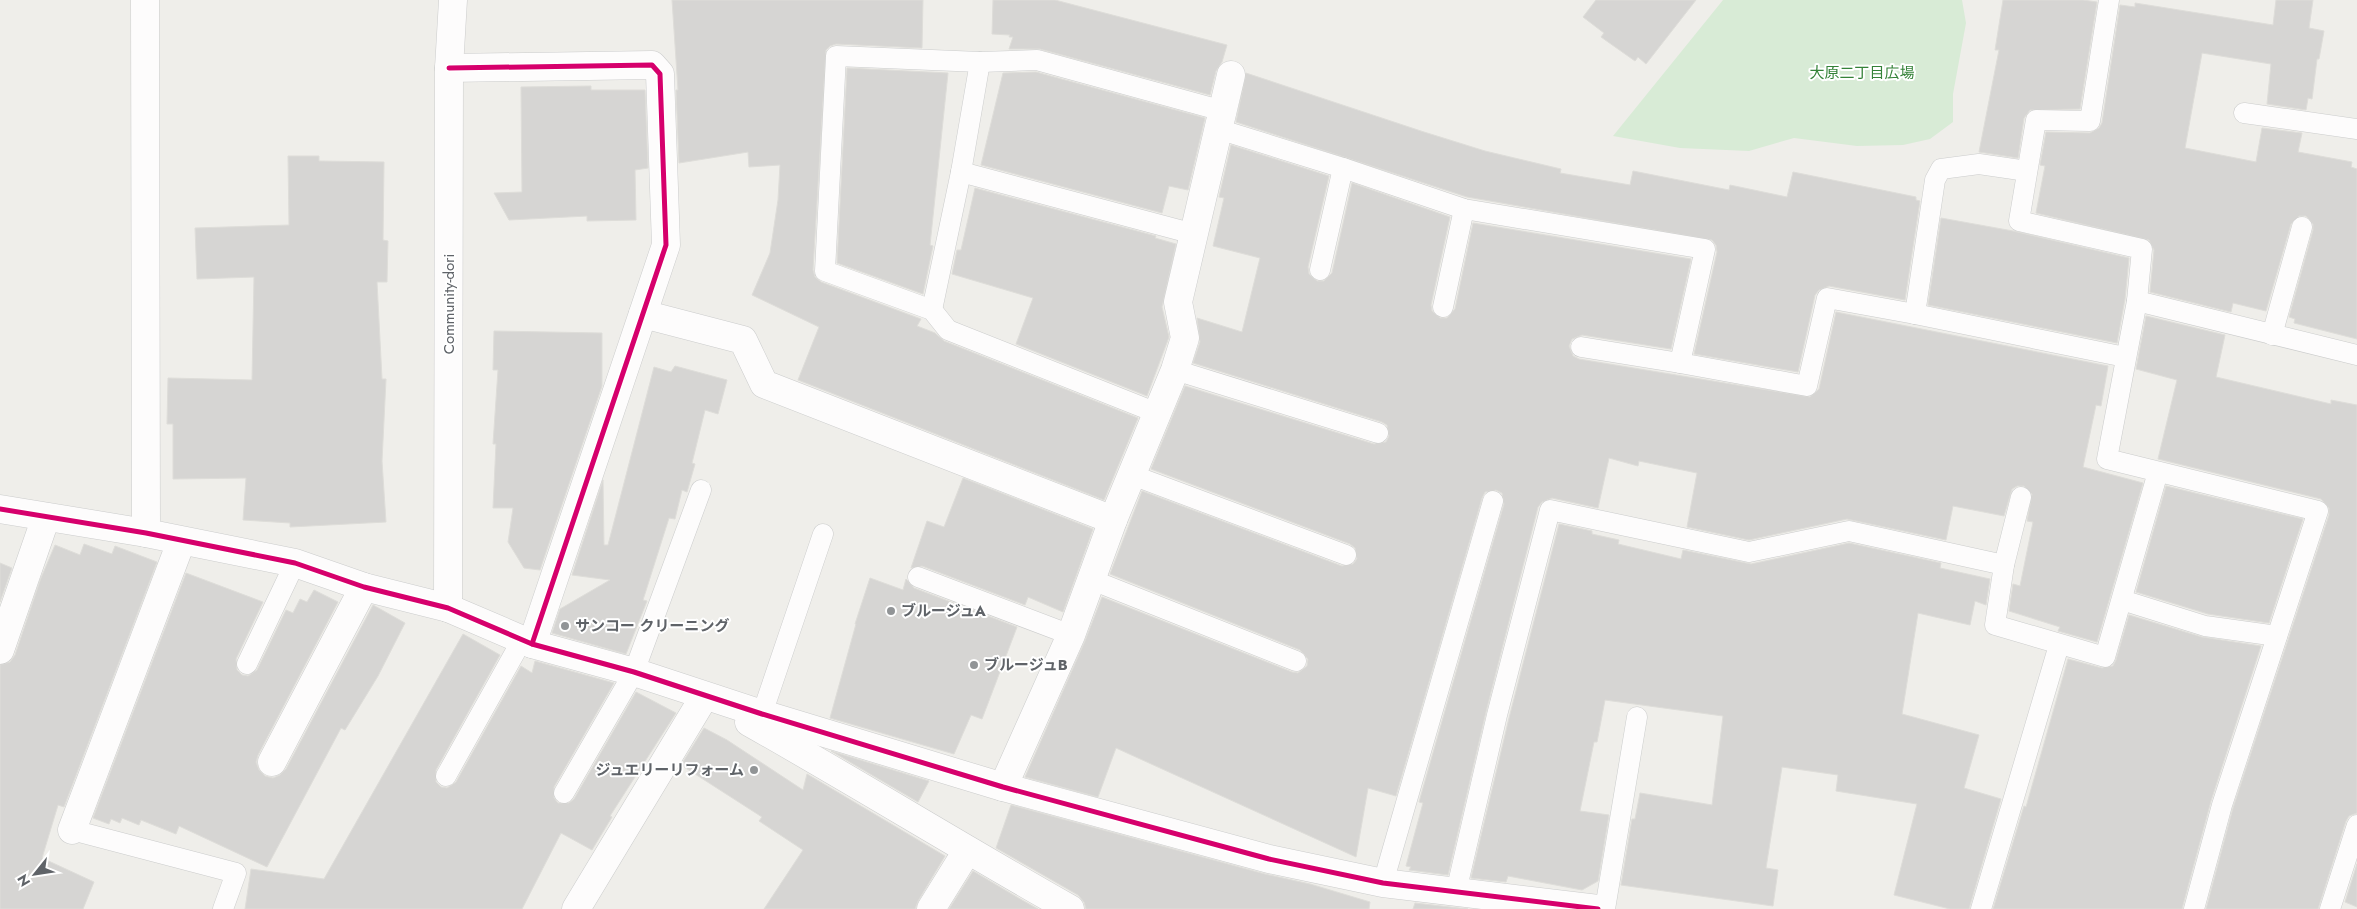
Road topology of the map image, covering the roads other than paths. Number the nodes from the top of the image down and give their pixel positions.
1 (145, 0) edge
2 (453, 0) edge
3 (2109, 0) edge
4 (980, 62) junction
5 (449, 68) junction
6 (1231, 75) dead end
7 (2244, 113) dead end
8 (1221, 120) junction
9 (2357, 129) edge
10 (1344, 168) junction
11 (2027, 171) junction
12 (961, 172) junction
13 (1464, 208) junction
14 (2302, 227) dead end
15 (1194, 234) junction
16 (1320, 270) dead end
17 (2137, 301) junction
18 (1443, 307) dead end
19 (932, 310) junction
20 (643, 314) junction
21 (1915, 314) junction
22 (2272, 335) junction
23 (1581, 347) dead end
24 (2357, 355) edge
25 (2125, 357) junction
26 (1680, 363) junction
27 (1175, 370) junction
28 (1156, 413) junction
29 (1378, 433) dead end
30 (2158, 472) junction
31 (1132, 475) junction
32 (702, 490) dead end
33 (2021, 498) dead end
34 (1493, 501) dead end
35 (0, 509) edge
36 (46, 517) junction
37 (1114, 520) junction
38 (146, 533) junction
39 (823, 534) dead end
40 (181, 542) junction
41 (1346, 555) dead end
42 (295, 563) junction
43 (2004, 565) junction
44 (918, 577) dead end
45 (1092, 580) junction
46 (364, 587) junction
47 (2122, 600) junction
48 (448, 608) junction
49 (1071, 635) junction
50 (2278, 636) junction
51 (526, 642) junction
52 (2059, 645) junction
53 (0, 650) edge
54 (1296, 661) dead end
55 (247, 664) dead end
56 (634, 672) junction
57 (704, 697) junction
58 (762, 714) junction
59 (1637, 717) dead end
60 (272, 762) dead end
61 (446, 776) dead end
62 (1003, 787) junction
63 (564, 793) dead end
64 (2357, 825) edge
65 (72, 830) joint
66 (967, 851) junction
67 (1383, 883) junction
68 (1456, 892) junction
69 (223, 909) edge
70 (576, 909) edge
71 (931, 909) edge
72 (1070, 909) edge
73 (1598, 909) edge
74 (1605, 909) edge
75 (1981, 909) edge
76 (2194, 909) edge
77 (2330, 909) edge

1 - 38 street
2 - 5 street, Community-dori
3 - 11 lane
4 - 8 lane
4 - 12 lane
4 - 19 lane
5 - 20 street
5 - 48 street, Community-dori
6 - 8 street
7 - 9 lane
8 - 10 lane
8 - 15 street
10 - 13 lane
10 - 16 lane
11 - 17 lane
11 - 21 lane
12 - 15 lane
12 - 19 lane
13 - 18 lane
13 - 26 lane
14 - 22 lane
15 - 27 street
17 - 22 lane
17 - 25 lane
19 - 28 lane
20 - 37 street
20 - 51 street
21 - 25 lane
21 - 26 lane
22 - 24 lane
23 - 26 lane
25 - 30 lane
27 - 28 street
27 - 29 lane
28 - 31 street
30 - 47 lane
30 - 50 lane
31 - 37 street
31 - 41 lane
32 - 56 lane
33 - 43 lane
34 - 67 lane
35 - 36 street
36 - 38 street
36 - 53 street
37 - 45 street
38 - 40 street
39 - 58 lane
40 - 42 street
40 - 65 street
42 - 46 street
42 - 55 lane
43 - 52 lane
43 - 68 lane
44 - 49 lane
45 - 49 street
45 - 54 lane
46 - 48 street
46 - 60 street
47 - 50 lane
47 - 52 lane
48 - 51 street
49 - 62 street
50 - 76 lane
51 - 56 street
51 - 61 lane
52 - 75 lane
56 - 57 street
56 - 63 lane
57 - 58 street
57 - 66 street
57 - 70 street
58 - 62 street
59 - 74 lane
62 - 67 street
64 - 77 lane
65 - 69 lane
66 - 71 street
66 - 72 street
67 - 68 street
68 - 73 street

